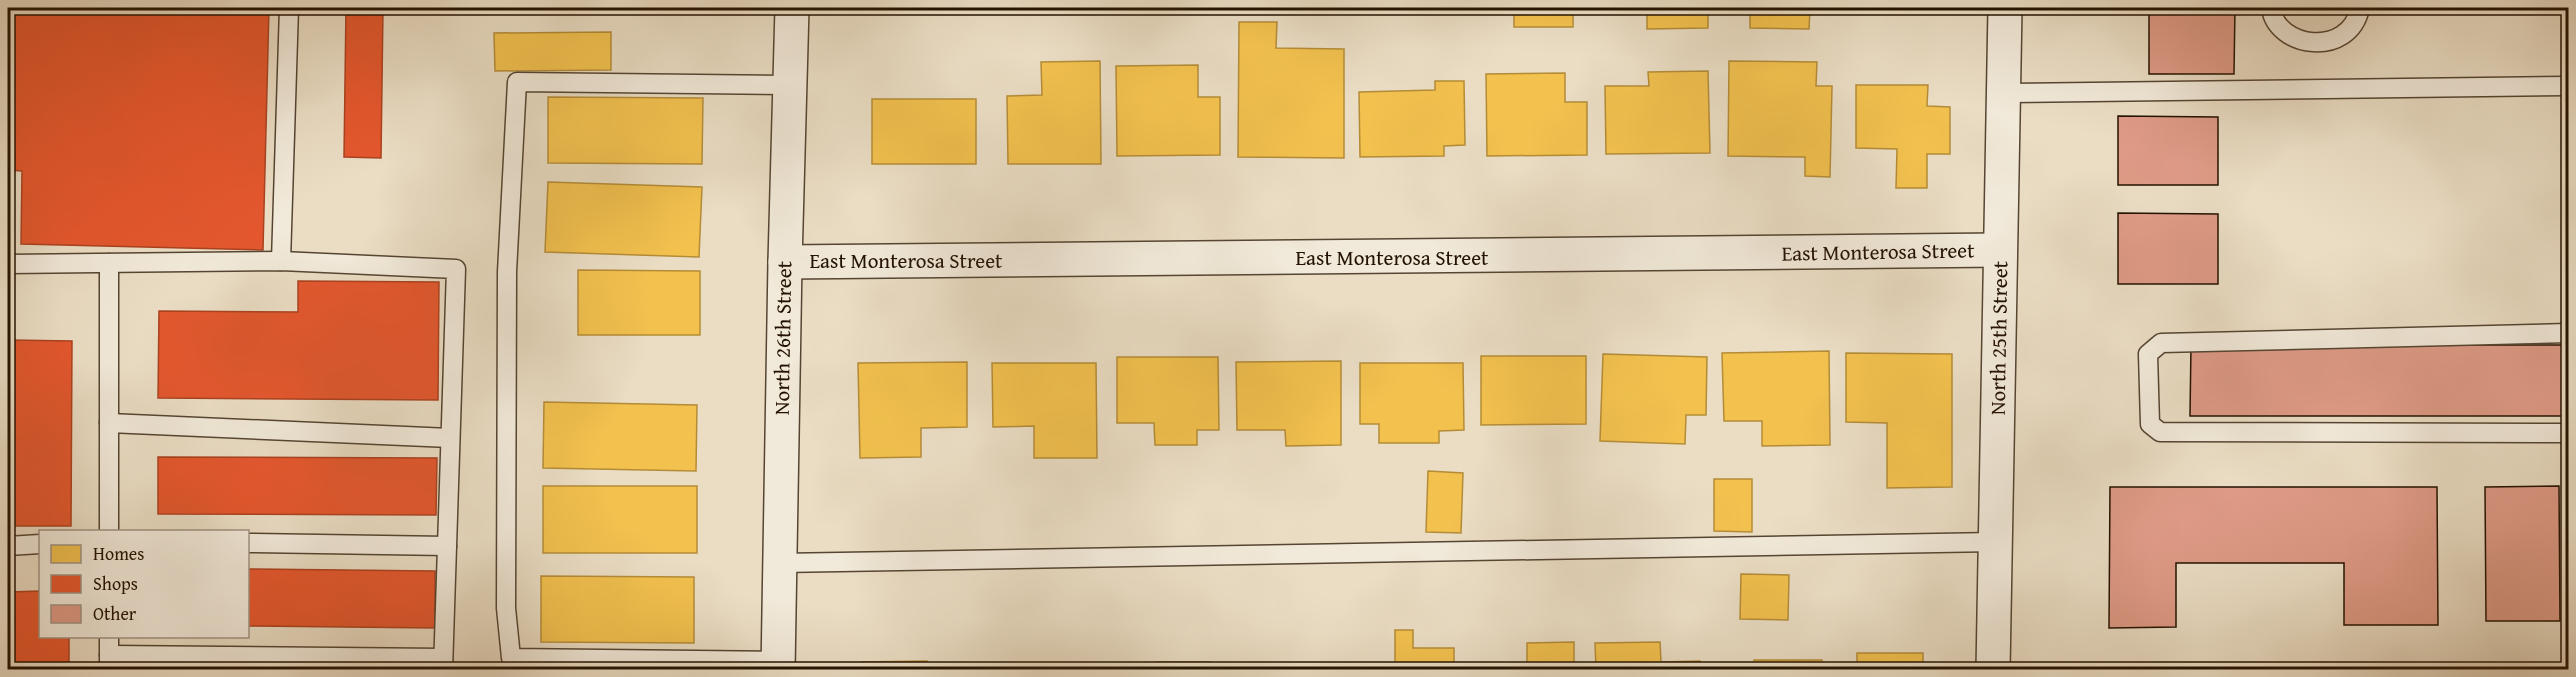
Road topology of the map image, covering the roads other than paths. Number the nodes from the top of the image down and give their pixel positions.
1 (289, 8) edge
2 (792, 8) edge
3 (2005, 8) edge
4 (2271, 8) edge
5 (2360, 8) edge
6 (789, 85) junction
7 (2568, 86) edge
8 (2004, 93) junction
9 (2000, 250) junction
10 (281, 261) junction
11 (785, 262) junction
12 (109, 263) junction
13 (8, 264) edge
14 (2568, 333) edge
15 (109, 423) junction
16 (2568, 433) edge
17 (450, 438) junction
18 (109, 530) edge
19 (1995, 542) junction
20 (249, 543) edge
21 (39, 544) edge
22 (8, 546) edge
23 (447, 546) junction
24 (780, 563) junction
25 (109, 638) edge
26 (109, 662) edge
27 (443, 664) edge
28 (778, 665) edge
29 (1993, 669) edge

1 - 10 lane
2 - 6 street, North 26th Street
3 - 8 street, North 25th Street
4 - 5 lane
6 - 11 street, North 26th Street
6 - 28 lane
7 - 8 lane
8 - 9 street, North 25th Street
9 - 11 street, East Monterosa Street
9 - 19 street, North 25th Street
10 - 12 lane
10 - 17 lane
11 - 24 street, North 26th Street
12 - 13 lane
12 - 15 lane
14 - 16 lane
15 - 17 lane
15 - 18 lane
17 - 23 lane
19 - 24 lane
19 - 29 street, North 25th Street
20 - 23 lane
21 - 22 lane
23 - 27 lane
24 - 28 street, North 26th Street
25 - 26 lane
26 - 27 lane

